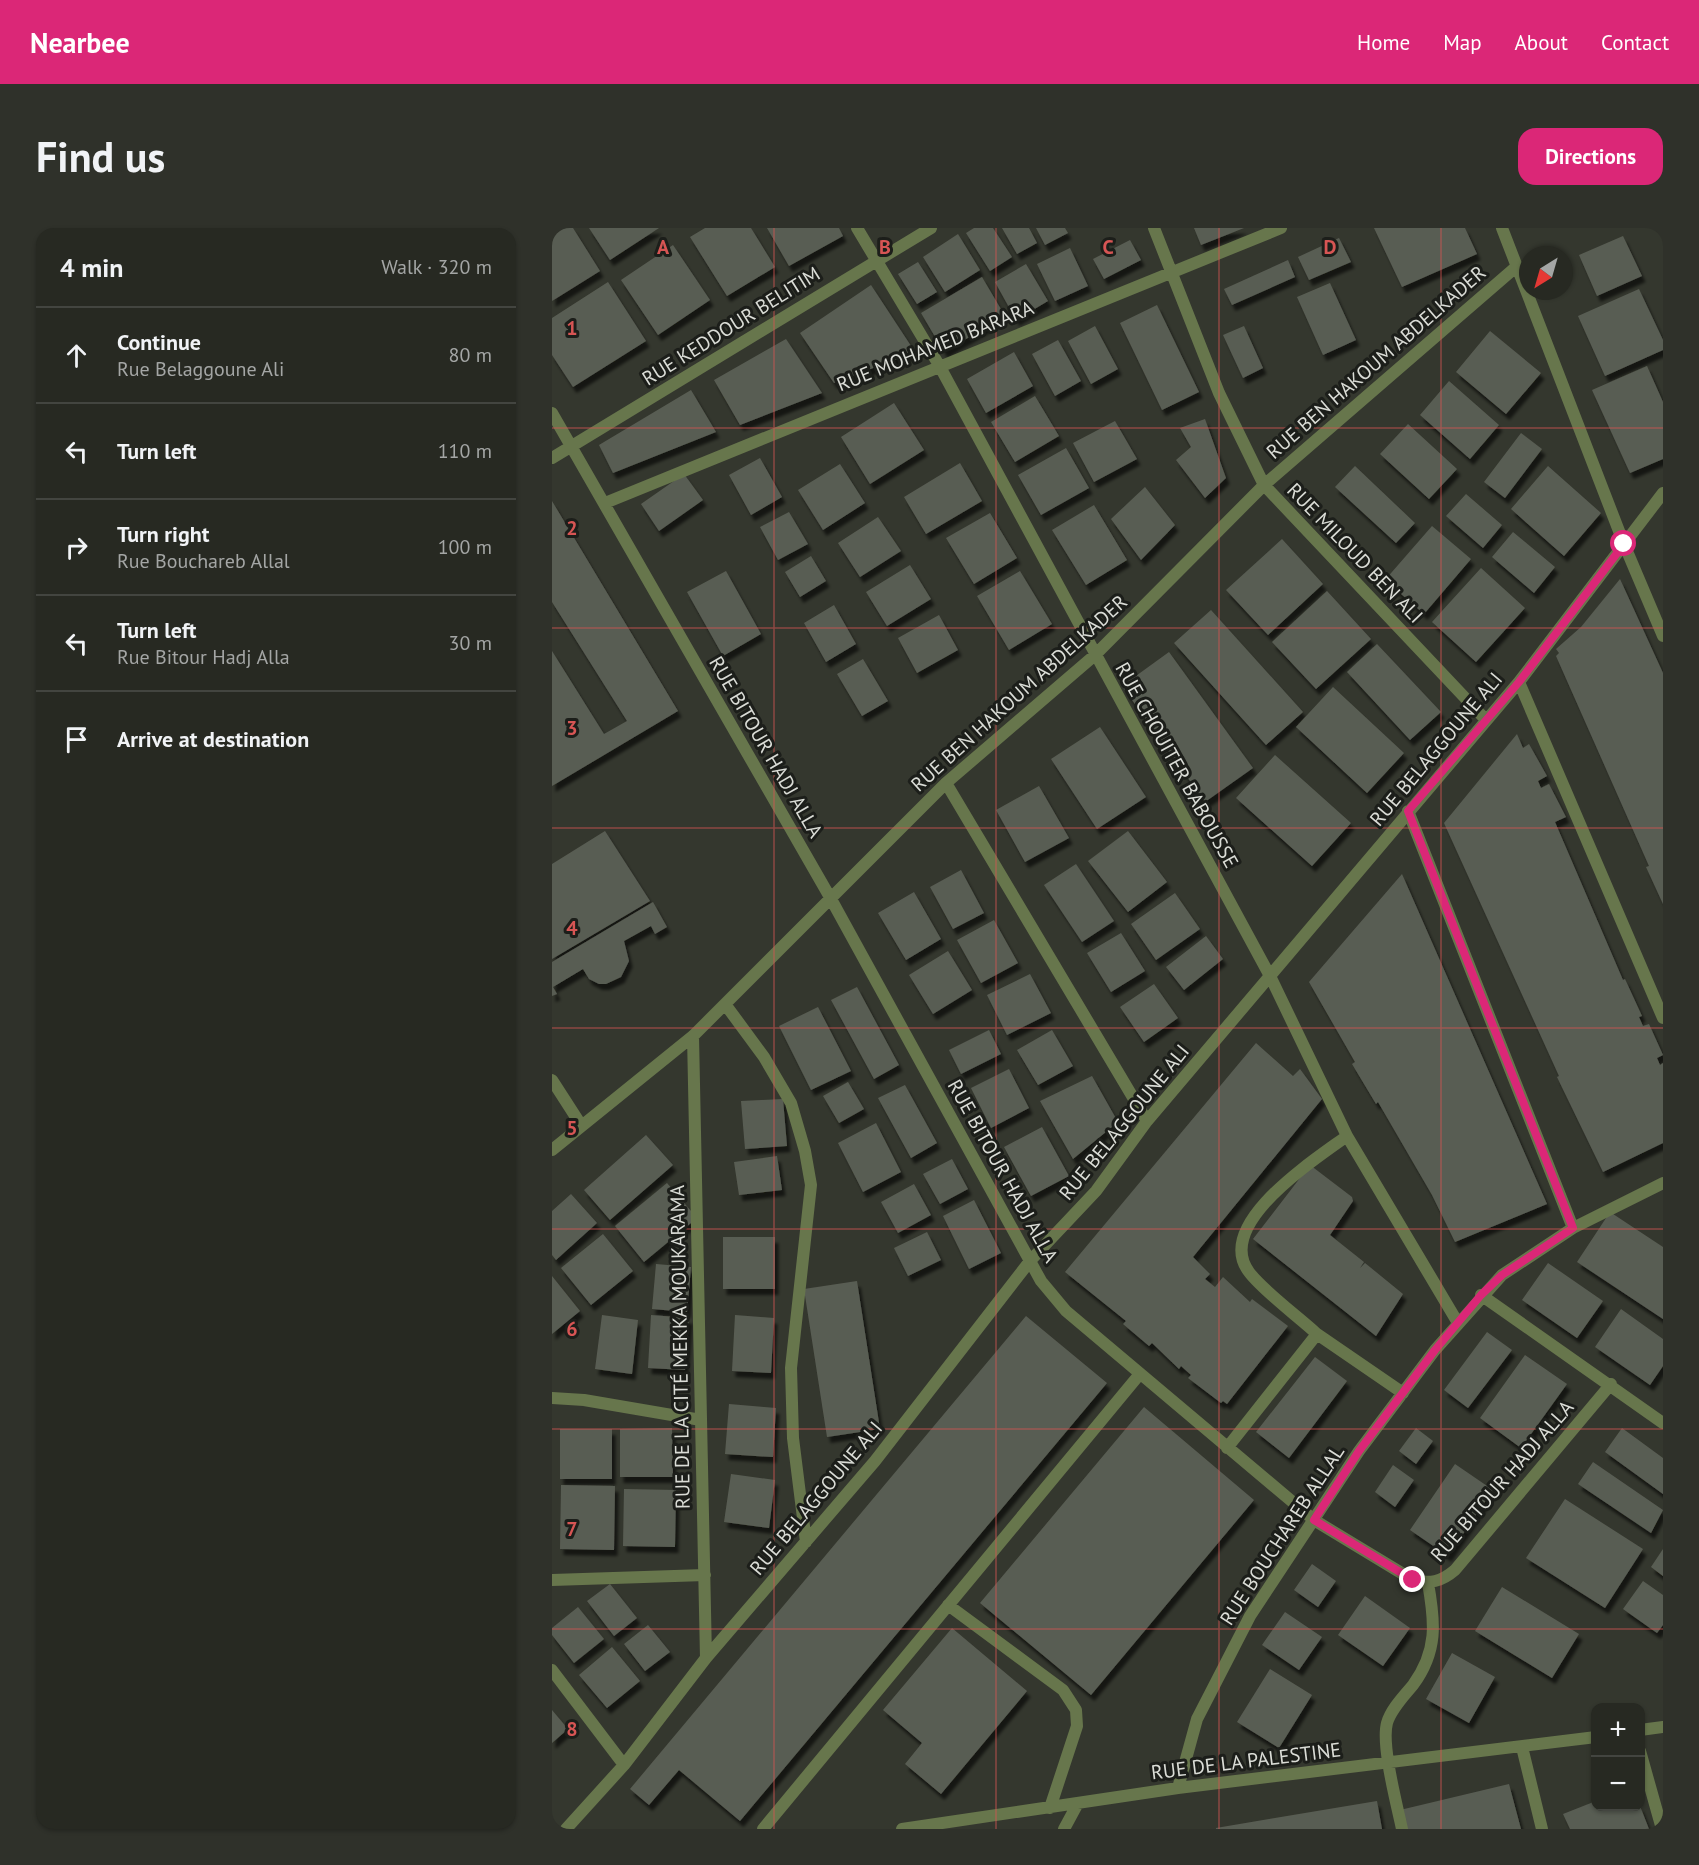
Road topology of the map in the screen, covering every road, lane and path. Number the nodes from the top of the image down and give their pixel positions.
1 (857, 228) edge
2 (931, 228) edge
3 (1154, 228) edge
4 (1281, 228) edge
5 (1502, 228) edge
6 (876, 260) junction
7 (1516, 267) junction
8 (1170, 274) junction
9 (939, 365) junction
10 (552, 413) edge
11 (571, 448) junction
12 (552, 458) edge
13 (1264, 485) junction
14 (1663, 493) edge
15 (605, 503) junction
16 (1624, 544) junction
17 (1663, 636) edge
18 (1095, 655) junction
19 (1519, 682) junction
20 (1486, 720) junction
21 (946, 783) junction
22 (1408, 811) junction
23 (831, 899) junction
24 (1270, 978) junction
25 (725, 1004) junction
26 (1663, 1018) edge
27 (693, 1036) junction
28 (552, 1080) edge
29 (1147, 1121) junction
30 (581, 1125) junction
31 (1347, 1136) junction
32 (552, 1150) edge
33 (1663, 1183) edge
34 (1573, 1228) junction
35 (1030, 1261) junction
36 (1481, 1295) junction
37 (1458, 1323) junction
38 (1317, 1334) junction
39 (1139, 1375) junction
40 (1611, 1384) junction
41 (1403, 1393) junction
42 (552, 1398) edge
43 (701, 1420) junction
44 (1663, 1423) edge
45 (1227, 1448) junction
46 (1314, 1520) junction
47 (806, 1542) junction
48 (705, 1575) junction
49 (552, 1580) edge
50 (1428, 1583) junction
51 (948, 1605) junction
52 (706, 1658) junction
53 (552, 1670) edge
54 (1663, 1727) edge
55 (1645, 1729) edge
56 (1591, 1738) edge
57 (1522, 1747) junction
58 (1643, 1757) edge
59 (1389, 1763) junction
60 (624, 1765) junction
61 (1178, 1788) junction
62 (1077, 1805) junction
63 (1050, 1808) junction
64 (566, 1829) edge
65 (763, 1829) edge
66 (902, 1829) edge
67 (1064, 1829) edge
68 (1402, 1829) edge
69 (1542, 1829) edge
70 (1662, 1829) edge

1 - 6 street, RUE CHOUITER BABOUSSE
2 - 6 street, RUE KEDDOUR BELITIM
3 - 8 street, RUE MILOUD BEN ALI
4 - 8 street, RUE MOHAMED BARARA
5 - 7 street
6 - 9 street, RUE CHOUITER BABOUSSE
6 - 11 street, RUE KEDDOUR BELITIM
7 - 13 street, RUE BEN HAKOUM ABDELKADER
7 - 16 street
8 - 9 street, RUE MOHAMED BARARA
8 - 13 street, RUE MILOUD BEN ALI
9 - 15 street, RUE MOHAMED BARARA
9 - 18 street, RUE CHOUITER BABOUSSE
10 - 11 street, RUE BITOUR HADJ ALLA
11 - 12 street, RUE KEDDOUR BELITIM
11 - 15 street, RUE BITOUR HADJ ALLA
13 - 18 street, RUE BEN HAKOUM ABDELKADER
13 - 20 street, RUE MILOUD BEN ALI
14 - 16 street, RUE BELAGGOUNE ALI
15 - 23 street, RUE BITOUR HADJ ALLA
16 - 17 street
16 - 19 street, RUE BELAGGOUNE ALI
18 - 21 street, RUE BEN HAKOUM ABDELKADER
18 - 24 street, RUE CHOUITER BABOUSSE
19 - 20 street, RUE BELAGGOUNE ALI
19 - 26 street
20 - 22 street, RUE BELAGGOUNE ALI
21 - 23 street, RUE BEN HAKOUM ABDELKADER
21 - 29 street
22 - 24 street, RUE BELAGGOUNE ALI
22 - 34 street
23 - 25 street, RUE BEN HAKOUM ABDELKADER
23 - 35 street, RUE BITOUR HADJ ALLA
24 - 29 street, RUE BELAGGOUNE ALI
24 - 31 street, RUE CHOUITER BABOUSSE
25 - 27 street, RUE BEN HAKOUM ABDELKADER
25 - 47 street
27 - 30 street, RUE BEN HAKOUM ABDELKADER
27 - 43 street, RUE DE LA CITÉ MEKKA MOUKARAMA
28 - 30 street
29 - 35 street, RUE BELAGGOUNE ALI
30 - 32 street, RUE BEN HAKOUM ABDELKADER
31 - 37 street, RUE CHOUITER BABOUSSE
31 - 38 street
33 - 34 street, RUE BOUCHAREB ALLAL
34 - 36 street, RUE BOUCHAREB ALLAL
35 - 39 street, RUE BITOUR HADJ ALLA
35 - 47 street, RUE BELAGGOUNE ALI
36 - 37 street, RUE BOUCHAREB ALLAL
36 - 40 street
37 - 41 street, RUE BOUCHAREB ALLAL
38 - 41 street
38 - 45 street
39 - 45 street, RUE BITOUR HADJ ALLA
39 - 51 street
40 - 44 street
40 - 50 street, RUE BITOUR HADJ ALLA
41 - 46 street, RUE BOUCHAREB ALLAL
42 - 43 street
43 - 48 street, RUE DE LA CITÉ MEKKA MOUKARAMA
45 - 46 street, RUE BITOUR HADJ ALLA
46 - 50 street, RUE BITOUR HADJ ALLA
46 - 61 street, RUE BOUCHAREB ALLAL
47 - 52 street, RUE BELAGGOUNE ALI
48 - 49 street
48 - 52 street, RUE DE LA CITÉ MEKKA MOUKARAMA
50 - 59 street
51 - 63 street
51 - 65 street
52 - 60 street, RUE BELAGGOUNE ALI
53 - 60 street
54 - 55 street
56 - 57 street, RUE DE LA PALESTINE
57 - 59 street, RUE DE LA PALESTINE
57 - 69 street
58 - 70 street
59 - 61 street, RUE DE LA PALESTINE
59 - 68 street
60 - 64 street, RUE BELAGGOUNE ALI
61 - 62 street, RUE DE LA PALESTINE
62 - 63 street, RUE DE LA PALESTINE
62 - 67 street
63 - 66 street, RUE DE LA PALESTINE

